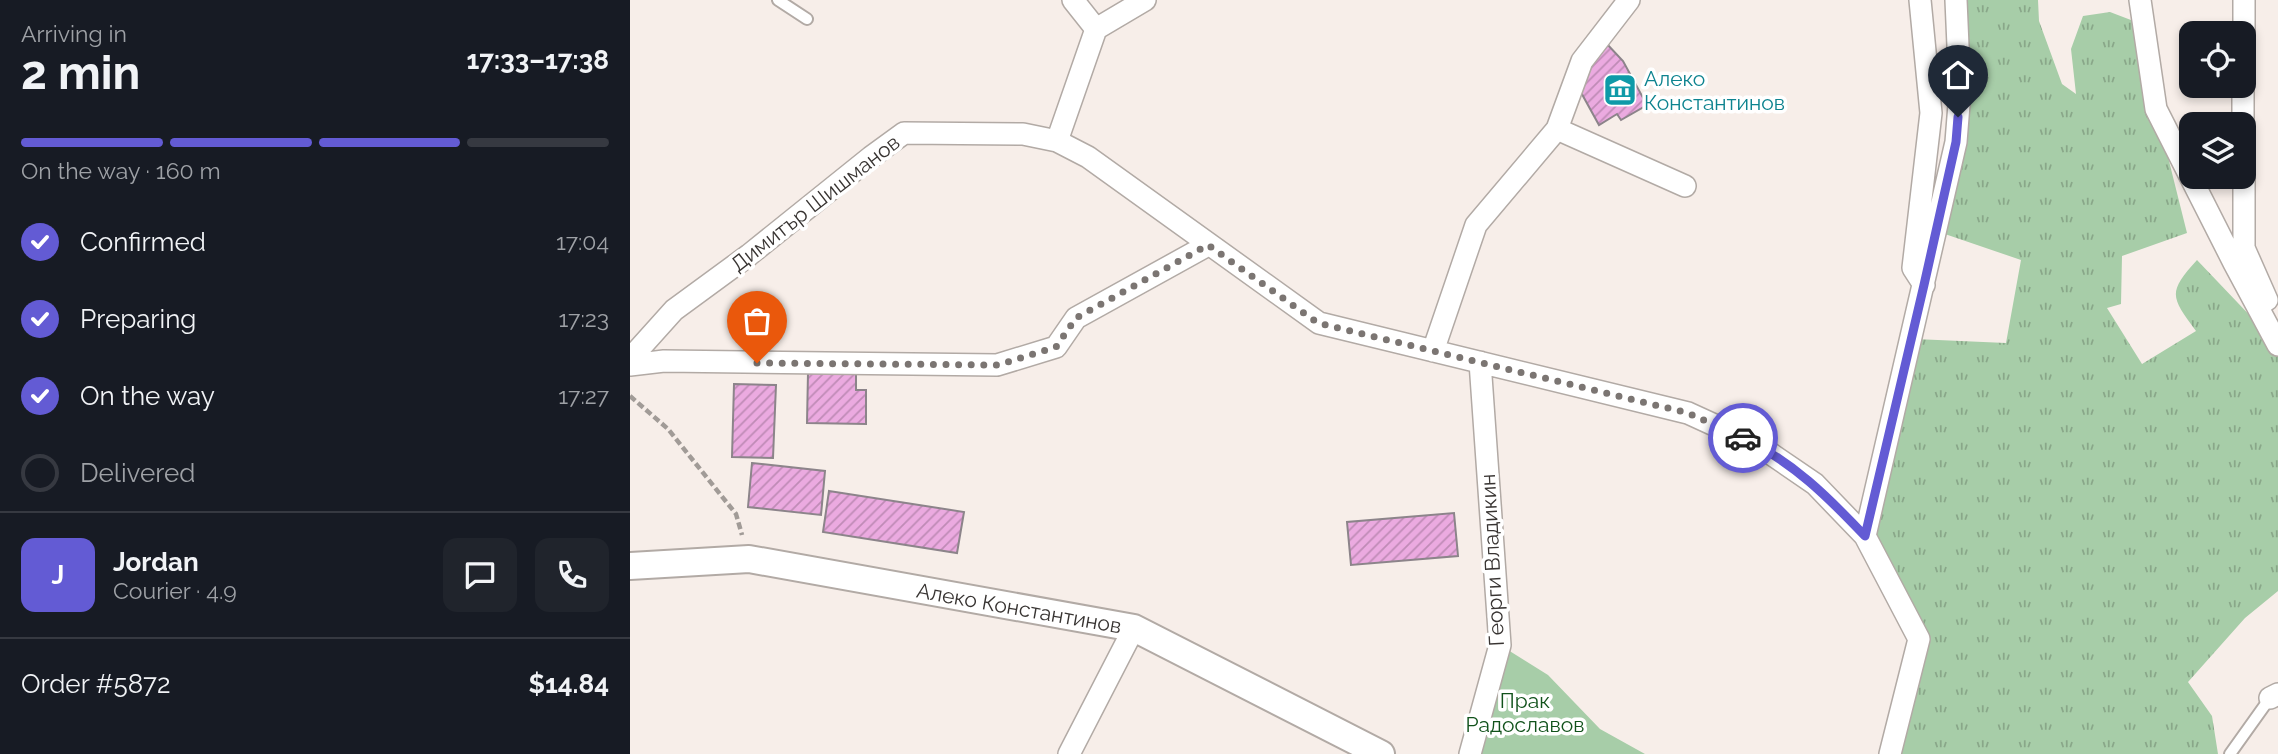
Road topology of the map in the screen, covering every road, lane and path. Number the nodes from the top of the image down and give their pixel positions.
1 (778, 0) edge
2 (1073, 0) edge
3 (1145, 0) edge
4 (1629, 0) edge
5 (1920, 0) edge
6 (1956, 0) edge
7 (2140, 0) edge
8 (2244, 0) edge
9 (807, 19) dead end
10 (2244, 21) edge
11 (1096, 29) junction
12 (1557, 129) junction
13 (1057, 141) junction
14 (1685, 186) dead end
15 (2244, 189) edge
16 (1208, 245) junction
17 (1924, 285) junction
18 (2278, 324) edge
19 (2278, 345) edge
20 (1433, 351) junction
21 (630, 359) edge
22 (1480, 362) junction
23 (630, 365) edge
24 (630, 396) edge
25 (1865, 536) junction
26 (749, 559) junction
27 (630, 566) edge
28 (1133, 628) junction
29 (2274, 696) edge
30 (1069, 754) edge
31 (1381, 754) edge
32 (1469, 754) edge
33 (1890, 754) edge
34 (2230, 754) edge

1 - 9 lane
2 - 11 street
3 - 11 street
4 - 12 street
5 - 17 street
6 - 17 street
7 - 19 street
8 - 10 street
11 - 13 street
12 - 14 street
12 - 20 street
13 - 16 street, Димитър Шишманов
13 - 21 street, Димитър Шишманов
15 - 18 street
16 - 20 street, Димитър Шишманов
16 - 23 street
17 - 25 street
20 - 22 street, Димитър Шишманов
22 - 25 street, Димитър Шишманов
22 - 32 street, Георги Владикин
24 - 26 path
25 - 33 street, Димитър Шишманов
26 - 27 street, Алеко Константинов
26 - 28 street, Алеко Константинов
28 - 30 street
28 - 31 street, Алеко Константинов
29 - 34 lane

